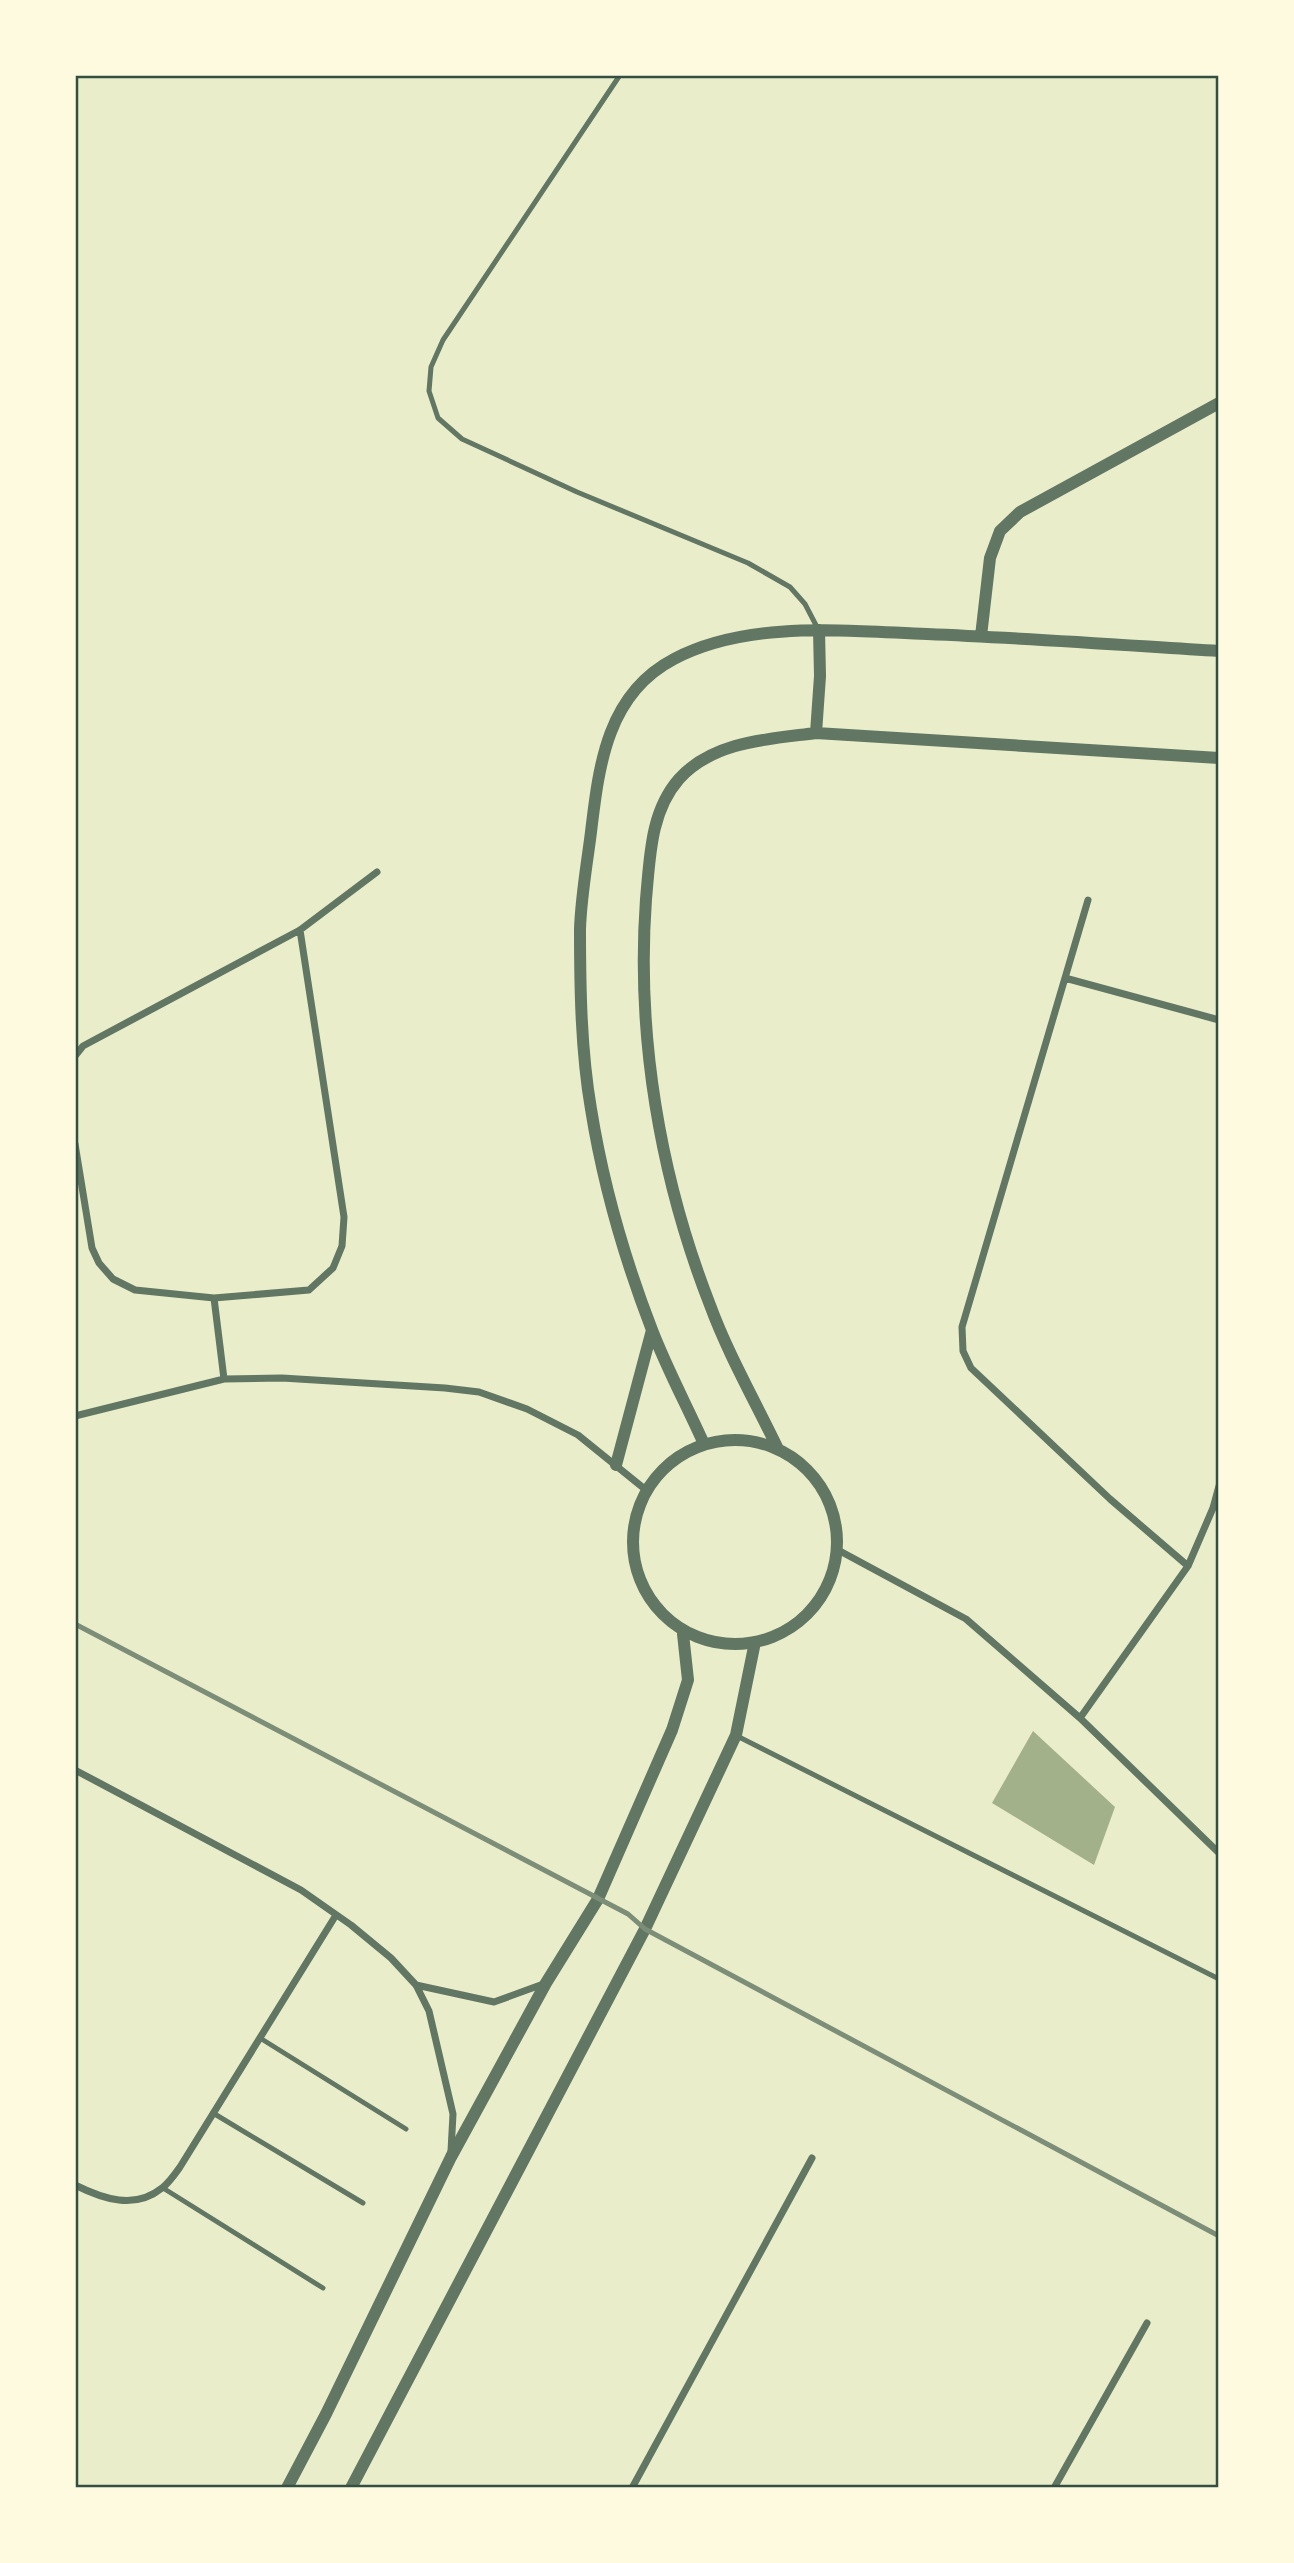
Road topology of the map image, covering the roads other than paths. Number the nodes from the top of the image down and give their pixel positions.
1 (620, 75) edge
2 (1219, 403) edge
3 (819, 630) junction
4 (981, 636) junction
5 (1219, 651) edge
6 (816, 733) junction
7 (1219, 758) edge
8 (377, 872) dead end
9 (1088, 900) dead end
10 (300, 930) junction
11 (1065, 978) junction
12 (1219, 1020) edge
13 (75, 1056) edge
14 (75, 1144) edge
15 (215, 1298) junction
16 (652, 1330) junction
17 (224, 1379) junction
18 (75, 1416) edge
19 (704, 1444) junction
20 (778, 1448) junction
21 (616, 1465) junction
22 (1219, 1486) edge
23 (646, 1490) junction
24 (838, 1550) junction
25 (1188, 1566) junction
26 (683, 1634) junction
27 (755, 1642) junction
28 (1080, 1718) junction
29 (736, 1735) junction
30 (75, 1770) edge
31 (1219, 1853) edge
32 (336, 1915) junction
33 (1219, 1979) edge
34 (546, 1983) junction
35 (416, 1985) junction
36 (260, 2038) junction
37 (213, 2113) junction
38 (406, 2129) dead end
39 (451, 2158) junction
40 (812, 2158) dead end
41 (75, 2185) edge
42 (163, 2188) junction
43 (363, 2203) dead end
44 (323, 2288) dead end
45 (1147, 2323) dead end
46 (291, 2487) edge
47 (351, 2488) edge
48 (632, 2488) edge
49 (1054, 2488) edge

1 - 3 lane
2 - 4 street
3 - 4 street
3 - 6 street
3 - 16 street
4 - 5 street
6 - 7 street
6 - 20 street
8 - 10 street
9 - 11 street
10 - 13 street
10 - 15 street
11 - 12 street
11 - 25 street
14 - 15 street
15 - 17 street
16 - 19 street
16 - 21 street
17 - 18 street
17 - 21 street
19 - 20 street
19 - 23 street
20 - 24 street
21 - 23 street
22 - 25 street
23 - 26 street
24 - 27 street
24 - 28 street
25 - 28 street
26 - 27 street
26 - 34 street
27 - 29 street
28 - 31 street
29 - 33 lane
29 - 47 street
30 - 32 street
32 - 35 street
32 - 36 street
34 - 35 street
34 - 39 street
35 - 39 street
36 - 37 street
36 - 38 lane
37 - 42 street
37 - 43 lane
39 - 46 street
40 - 48 street
41 - 42 street
42 - 44 lane
45 - 49 street

